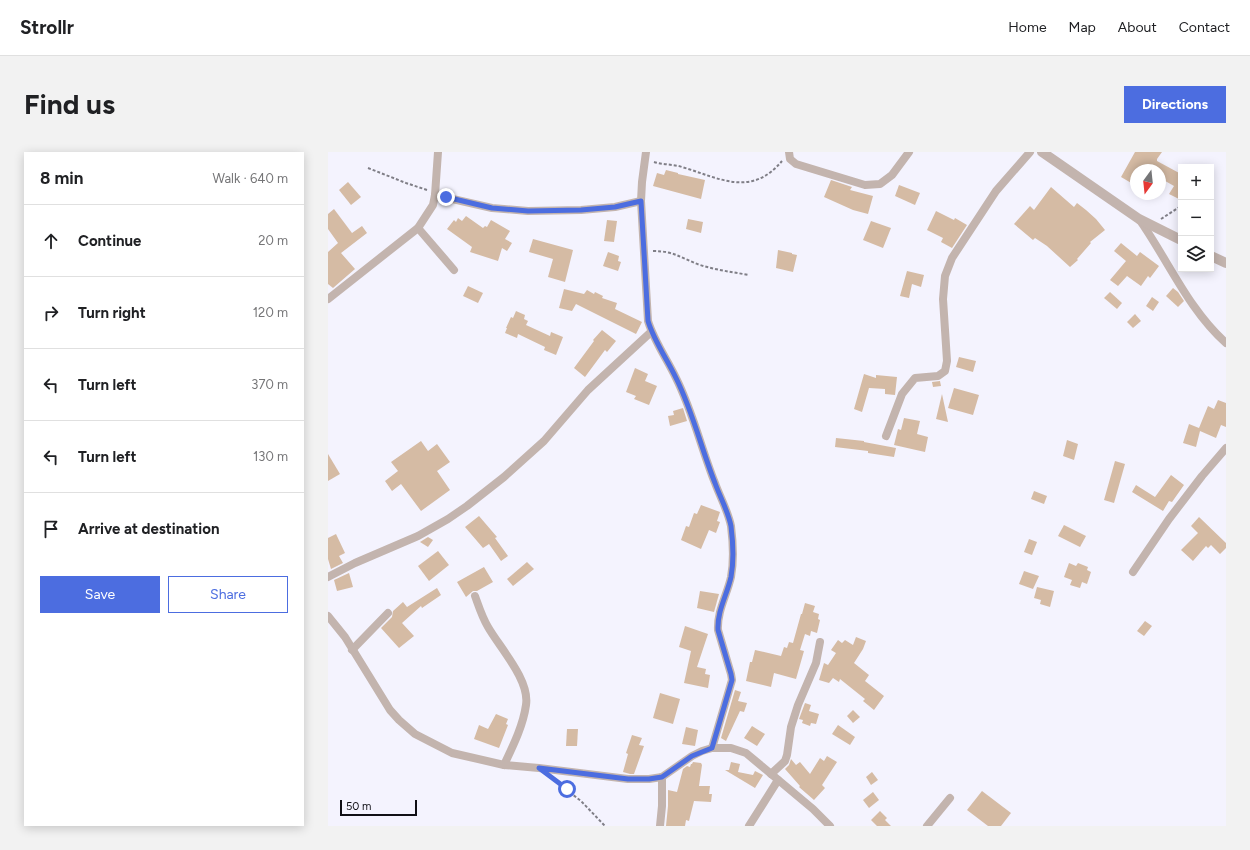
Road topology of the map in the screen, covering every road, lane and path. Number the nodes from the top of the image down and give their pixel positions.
1 (438, 152) edge
2 (789, 152) edge
3 (909, 152) edge
4 (1030, 152) edge
5 (1042, 152) edge
6 (646, 154) edge
7 (368, 168) dead end
8 (435, 194) junction
9 (641, 201) junction
10 (1178, 208) edge
11 (1139, 219) junction
12 (1152, 225) junction
13 (418, 228) junction
14 (1178, 238) edge
15 (644, 251) junction
16 (1214, 257) edge
17 (1226, 263) edge
18 (454, 270) dead end
19 (749, 275) dead end
20 (328, 299) edge
21 (651, 332) junction
22 (1226, 343) edge
23 (886, 436) dead end
24 (1226, 448) edge
25 (1133, 572) dead end
26 (328, 576) edge
27 (475, 596) dead end
28 (388, 613) dead end
29 (328, 616) edge
30 (820, 642) dead end
31 (352, 650) junction
32 (712, 748) junction
33 (504, 765) junction
34 (539, 768) junction
35 (771, 774) junction
36 (662, 777) junction
37 (778, 780) junction
38 (950, 798) dead end
39 (605, 826) edge
40 (660, 826) edge
41 (749, 826) edge
42 (830, 826) edge
43 (927, 826) edge

1 - 8 street
2 - 3 street
2 - 6 path
4 - 23 street
5 - 11 street
6 - 9 street
7 - 8 path
8 - 9 street
8 - 13 street
9 - 15 street
10 - 12 path
11 - 12 street
11 - 22 street
12 - 14 street
13 - 18 street
13 - 20 street
15 - 19 path
15 - 21 street
16 - 17 street
21 - 26 street
21 - 32 street
24 - 25 street
27 - 33 street
28 - 31 street
29 - 31 street
30 - 35 street
31 - 33 street
32 - 35 street
32 - 36 street
33 - 34 street
34 - 36 street
34 - 39 path
35 - 37 street
36 - 40 street
37 - 41 street
37 - 42 street
38 - 43 street

